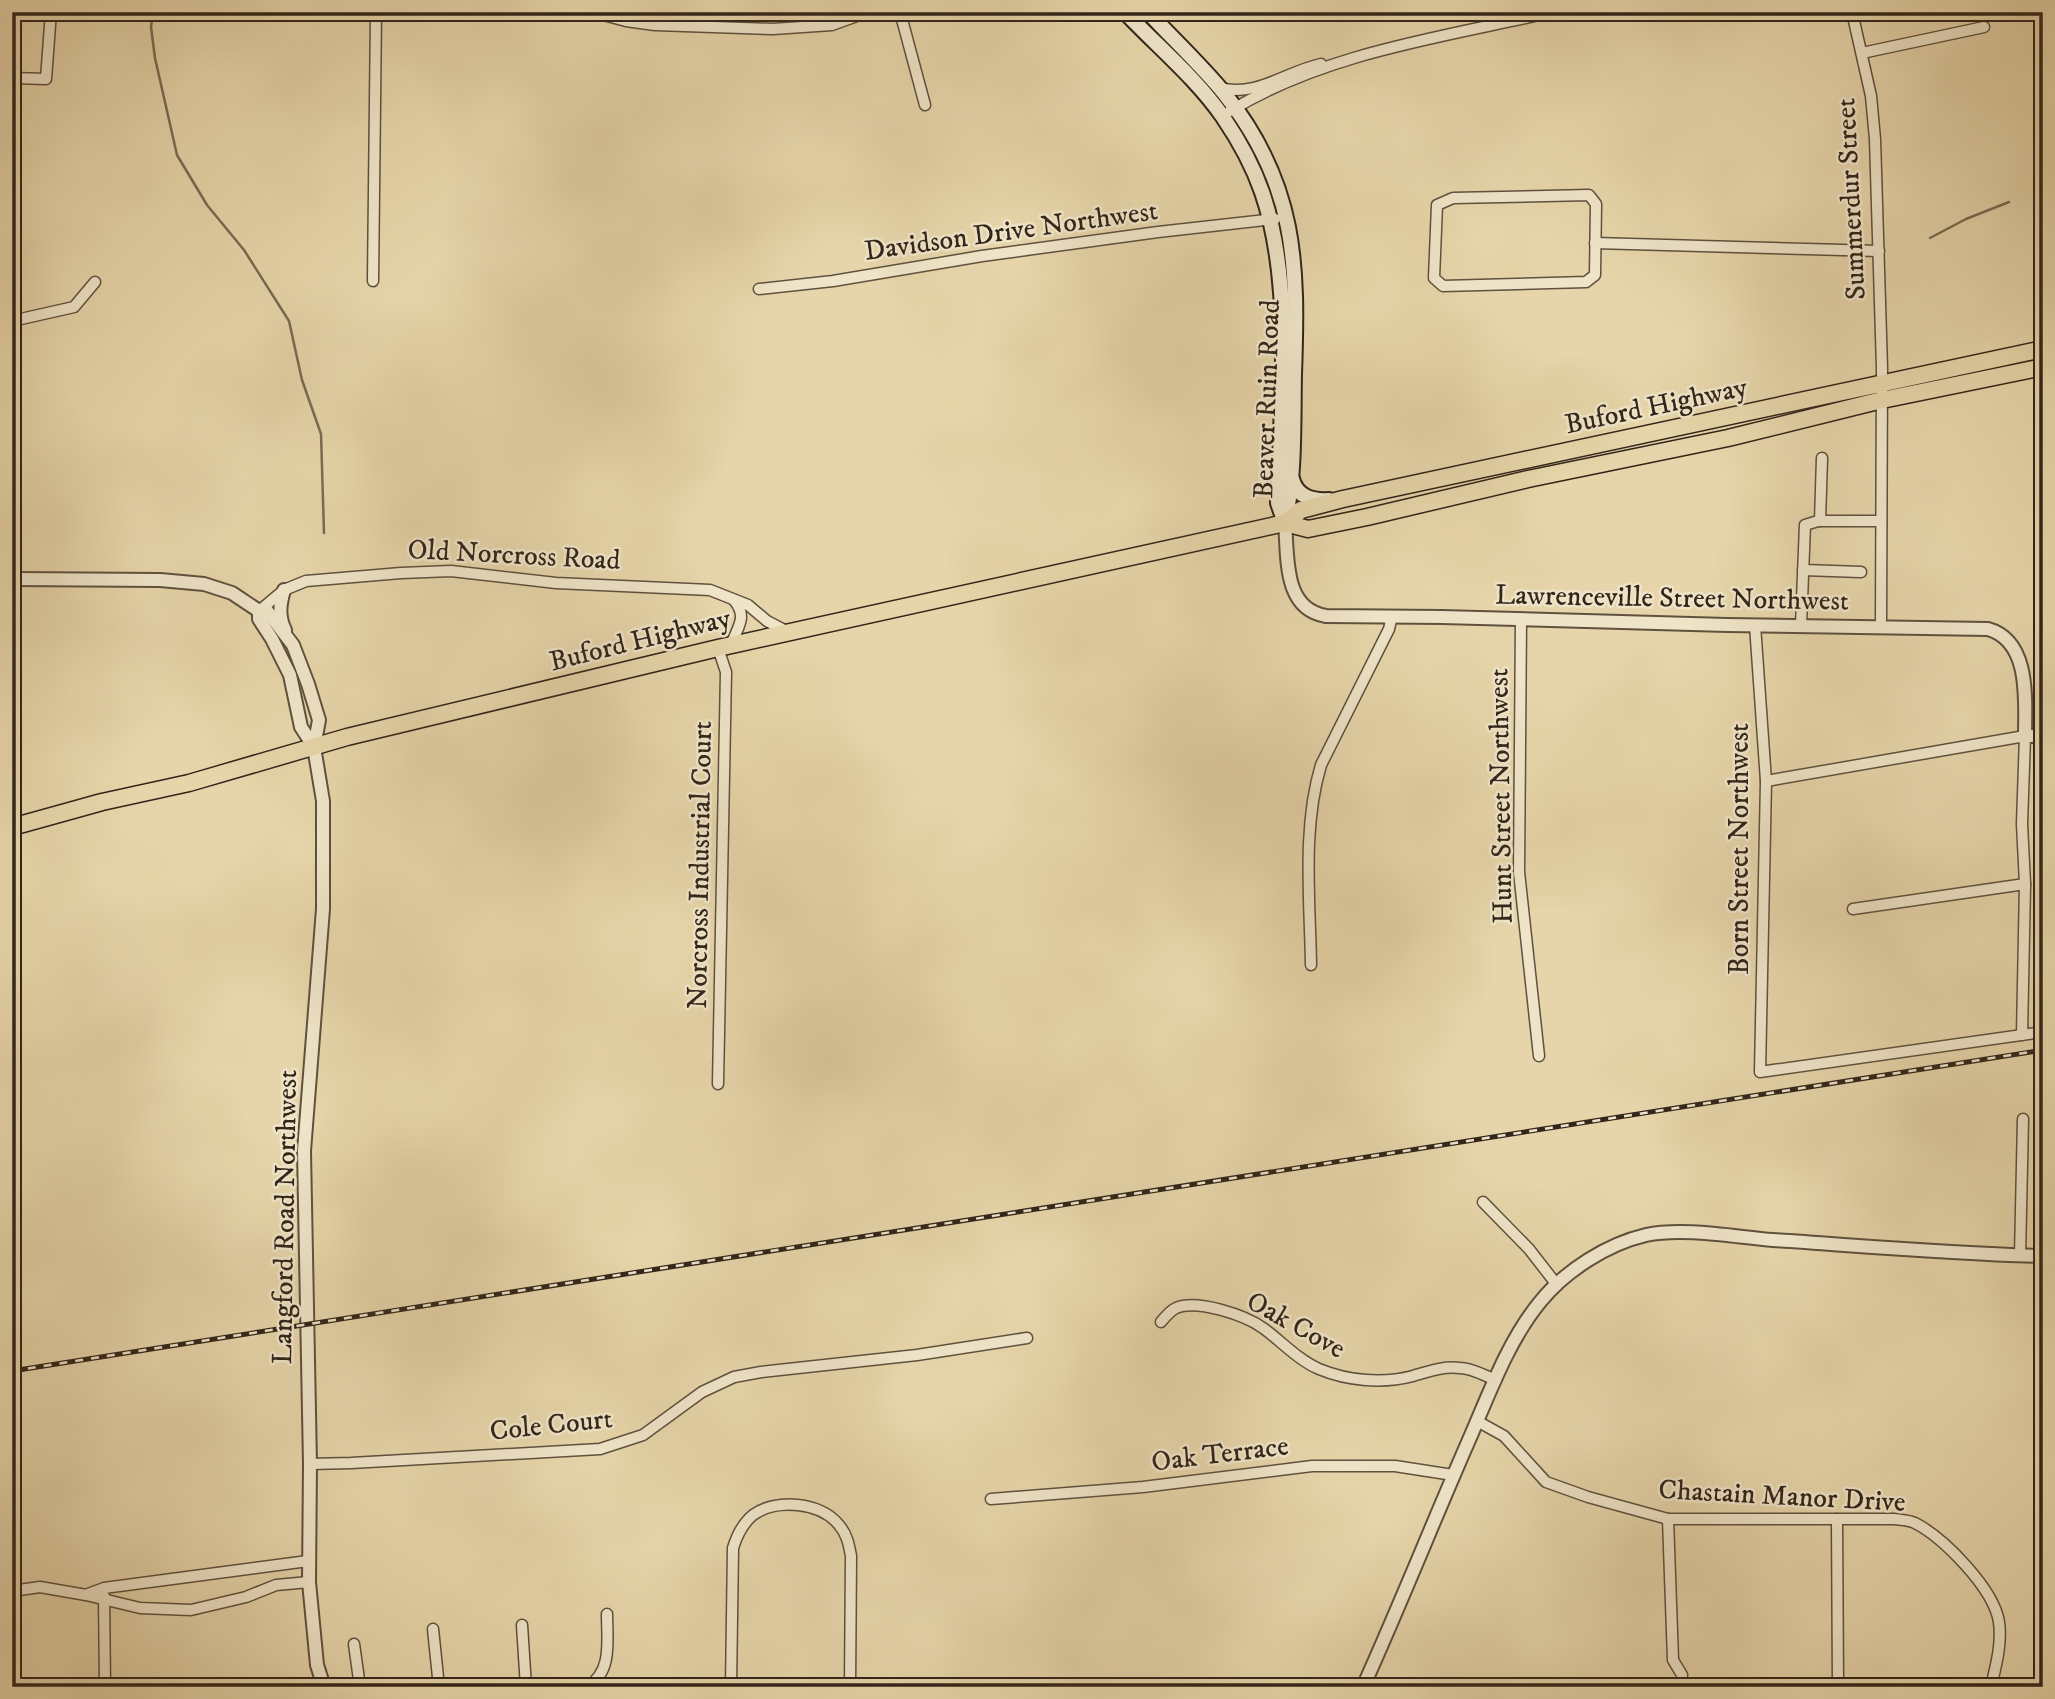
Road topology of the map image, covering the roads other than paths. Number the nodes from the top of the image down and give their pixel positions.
1 (51, 12) edge
2 (376, 12) edge
3 (592, 12) edge
4 (868, 12) edge
5 (900, 12) edge
6 (1125, 12) edge
7 (1148, 12) edge
8 (1553, 12) edge
9 (1853, 12) edge
10 (1984, 27) dead end
11 (1861, 53) junction
12 (1339, 63) junction
13 (12, 78) edge
14 (1220, 89) junction
15 (925, 105) dead end
16 (1235, 108) junction
17 (1222, 116) junction
18 (1286, 217) junction
19 (1269, 220) junction
20 (1595, 243) junction
21 (1879, 251) junction
22 (373, 281) dead end
23 (95, 282) dead end
24 (759, 289) dead end
25 (12, 321) edge
26 (2043, 349) edge
27 (2043, 367) edge
28 (1882, 392) junction
29 (1550, 456) junction
30 (1822, 458) dead end
31 (1555, 474) junction
32 (1293, 479) junction
33 (1343, 499) junction
34 (1820, 521) junction
35 (1881, 521) junction
36 (1284, 523) junction
37 (1803, 570) junction
38 (1861, 572) dead end
39 (12, 579) edge
40 (284, 590) junction
41 (733, 600) junction
42 (259, 611) junction
43 (1392, 616) junction
44 (1521, 619) junction
45 (1755, 625) junction
46 (1801, 625) junction
47 (1881, 627) junction
48 (788, 632) junction
49 (288, 636) junction
50 (724, 646) junction
51 (2025, 736) junction
52 (2043, 736) edge
53 (314, 747) junction
54 (1766, 781) junction
55 (12, 827) edge
56 (2025, 884) junction
57 (1853, 909) dead end
58 (1311, 965) dead end
59 (2043, 1032) edge
60 (2022, 1035) junction
61 (1539, 1056) dead end
62 (718, 1084) dead end
63 (2022, 1119) dead end
64 (1483, 1202) dead end
65 (2020, 1256) junction
66 (2043, 1256) edge
67 (1557, 1285) junction
68 (1161, 1322) dead end
69 (1027, 1338) dead end
70 (1496, 1380) junction
71 (1477, 1421) junction
72 (310, 1464) junction
73 (1454, 1475) junction
74 (991, 1499) dead end
75 (1668, 1519) junction
76 (1837, 1519) junction
77 (308, 1561) junction
78 (309, 1582) junction
79 (12, 1591) edge
80 (104, 1594) junction
81 (607, 1614) dead end
82 (522, 1625) dead end
83 (433, 1629) dead end
84 (354, 1644) dead end
85 (1682, 1675) dead end
86 (105, 1687) edge
87 (324, 1687) edge
88 (360, 1687) edge
89 (439, 1687) edge
90 (526, 1687) edge
91 (587, 1687) edge
92 (732, 1687) edge
93 (850, 1687) edge
94 (1363, 1687) edge
95 (1838, 1687) edge
96 (1991, 1687) edge

1 - 13 street
2 - 22 street
3 - 4 street
5 - 15 street
6 - 17 main road, Beaver Ruin Road
7 - 14 main road, Beaver Ruin Road
8 - 12 street
9 - 11 street, Summerdur Street
10 - 11 street
11 - 21 street, Summerdur Street
12 - 14 street
12 - 16 street
14 - 16 main road, Beaver Ruin Road
16 - 17 street
16 - 18 main road, Beaver Ruin Road
17 - 19 main road, Beaver Ruin Road
18 - 19 street, Davidson Drive Northwest
18 - 32 main road, Beaver Ruin Road
19 - 24 street, Davidson Drive Northwest
19 - 36 main road, Beaver Ruin Road
20 - 20 street
20 - 21 street
21 - 28 street, Summerdur Street
23 - 25 street
26 - 28 main road, Buford Highway
27 - 28 main road, Buford Highway
28 - 29 main road, Buford Highway
28 - 31 main road, Buford Highway
28 - 35 street, Summerdur Street
29 - 31 main road
29 - 33 main road, Buford Highway
30 - 34 street
31 - 36 main road, Buford Highway
32 - 33 main road
32 - 36 main road, Beaver Ruin Road
33 - 36 main road, Buford Highway
34 - 35 street
34 - 37 street
35 - 47 street, Summerdur Street
36 - 43 street, Lawrenceville Street Northwest
36 - 48 main road, Buford Highway
37 - 38 street
37 - 46 street
39 - 42 street
40 - 41 street, Old Norcross Road
40 - 42 street, Old Norcross Road
40 - 49 street
41 - 48 street, Old Norcross Road
41 - 50 street
42 - 49 street, Langford Road Northwest
42 - 53 street, Langford Road Northwest
43 - 44 street, Lawrenceville Street Northwest
43 - 58 street
44 - 45 street, Lawrenceville Street Northwest
44 - 61 street, Hunt Street Northwest
45 - 46 street, Lawrenceville Street Northwest
45 - 54 street, Born Street Northwest
46 - 47 street, Lawrenceville Street Northwest
47 - 51 street, Lawrenceville Street Northwest
48 - 50 main road, Buford Highway
49 - 53 street, Langford Road Northwest
50 - 53 main road, Buford Highway
50 - 62 street, Norcross Industrial Court
51 - 52 street
51 - 54 street
51 - 56 street
53 - 55 main road, Buford Highway
53 - 72 street, Langford Road Northwest
54 - 60 street, Born Street Northwest
56 - 57 street
56 - 60 street
59 - 60 street
63 - 65 street
64 - 67 street
65 - 66 street
65 - 67 street
67 - 70 street
68 - 70 street, Oak Cove
69 - 72 street, Cole Court
70 - 71 street
71 - 73 street
71 - 75 street, Chastain Manor Drive
72 - 77 street, Langford Road Northwest
73 - 74 street, Oak Terrace
73 - 94 street
75 - 76 street, Chastain Manor Drive
75 - 85 street
76 - 95 street
76 - 96 street, Chastain Manor Drive
77 - 78 street, Langford Road Northwest
77 - 80 street
78 - 80 street
78 - 87 street, Langford Road Northwest
79 - 80 street
80 - 86 street
81 - 91 street
82 - 90 street
83 - 89 street
84 - 88 street
92 - 93 street

